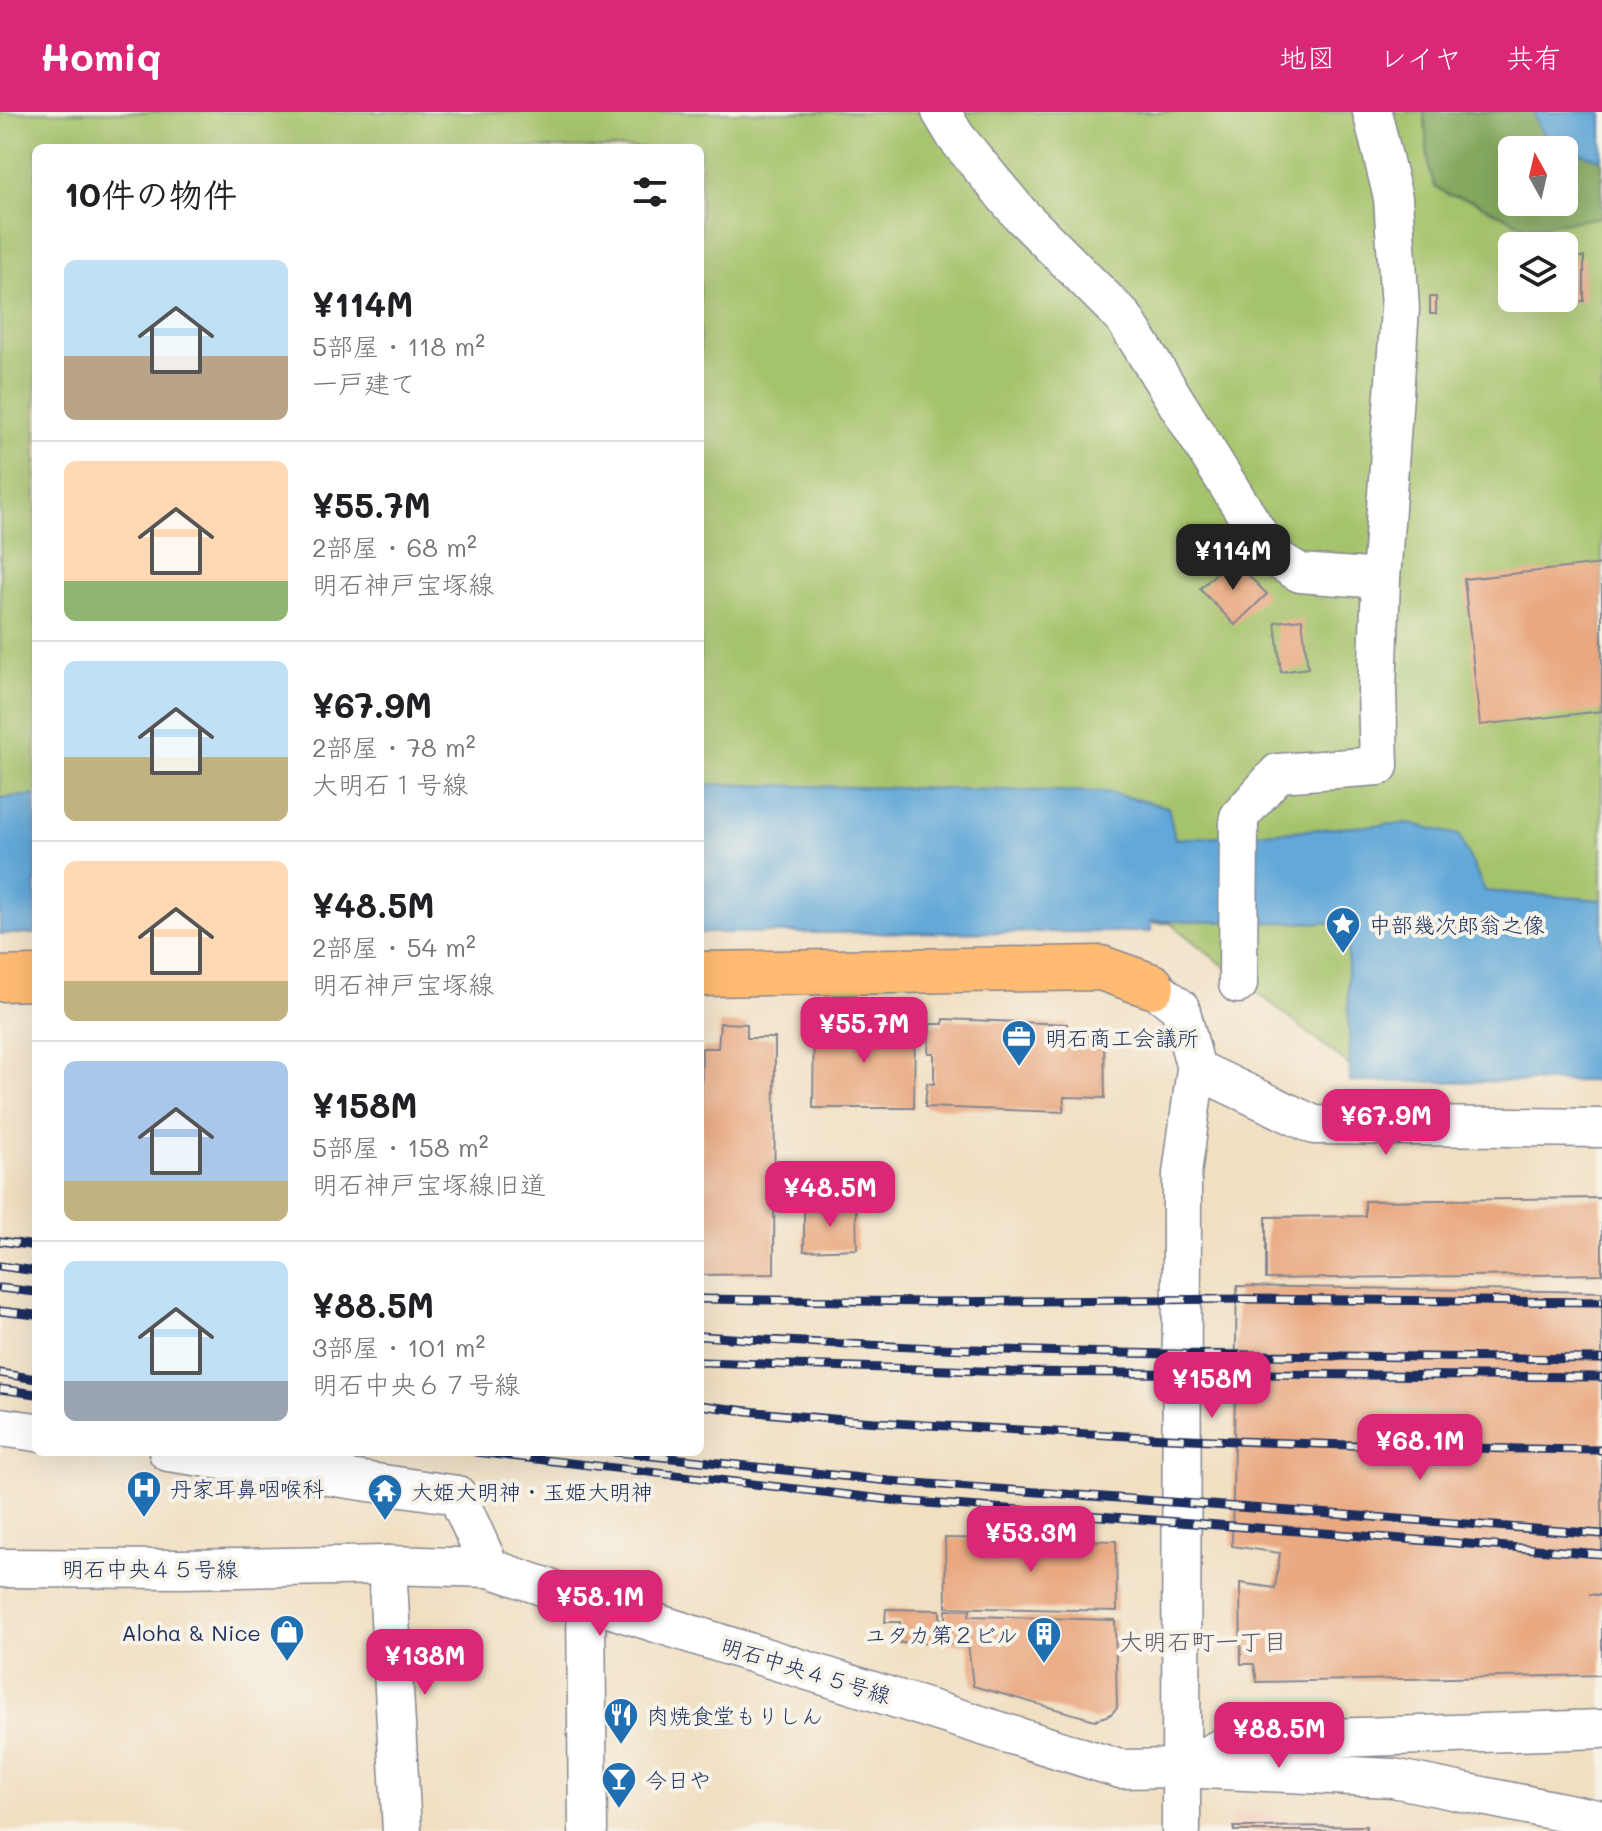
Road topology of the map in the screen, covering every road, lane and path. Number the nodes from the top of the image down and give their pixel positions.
1 (941, 112) edge
2 (1372, 112) edge
3 (1381, 579) junction
4 (704, 974) edge
5 (32, 978) edge
6 (0, 979) edge
7 (1238, 984) dead end
8 (1152, 986) joint
9 (1196, 1069) junction
10 (1602, 1128) edge
11 (0, 1427) edge
12 (32, 1431) edge
13 (195, 1456) edge
14 (387, 1565) junction
15 (0, 1568) edge
16 (490, 1568) junction
17 (586, 1601) junction
18 (1602, 1729) edge
19 (1495, 1731) junction
20 (1181, 1768) junction
21 (1478, 1796) junction
22 (1602, 1820) edge
23 (402, 1831) edge
24 (588, 1831) edge
25 (1181, 1831) edge

1 - 3 street
2 - 3 street
3 - 7 street
4 - 8 main road
5 - 6 main road
8 - 9 street
9 - 10 street
9 - 20 street
11 - 12 street
13 - 16 street
14 - 15 street, 明石中央４５号線
14 - 16 street, 明石中央４５号線
14 - 23 street
16 - 17 street, 明石中央４５号線
17 - 20 street, 明石中央４５号線
17 - 24 street
18 - 19 street
19 - 20 street
19 - 21 street
20 - 21 street, 明石中央４５号線
20 - 25 street
21 - 22 street, 明石中央４５号線

